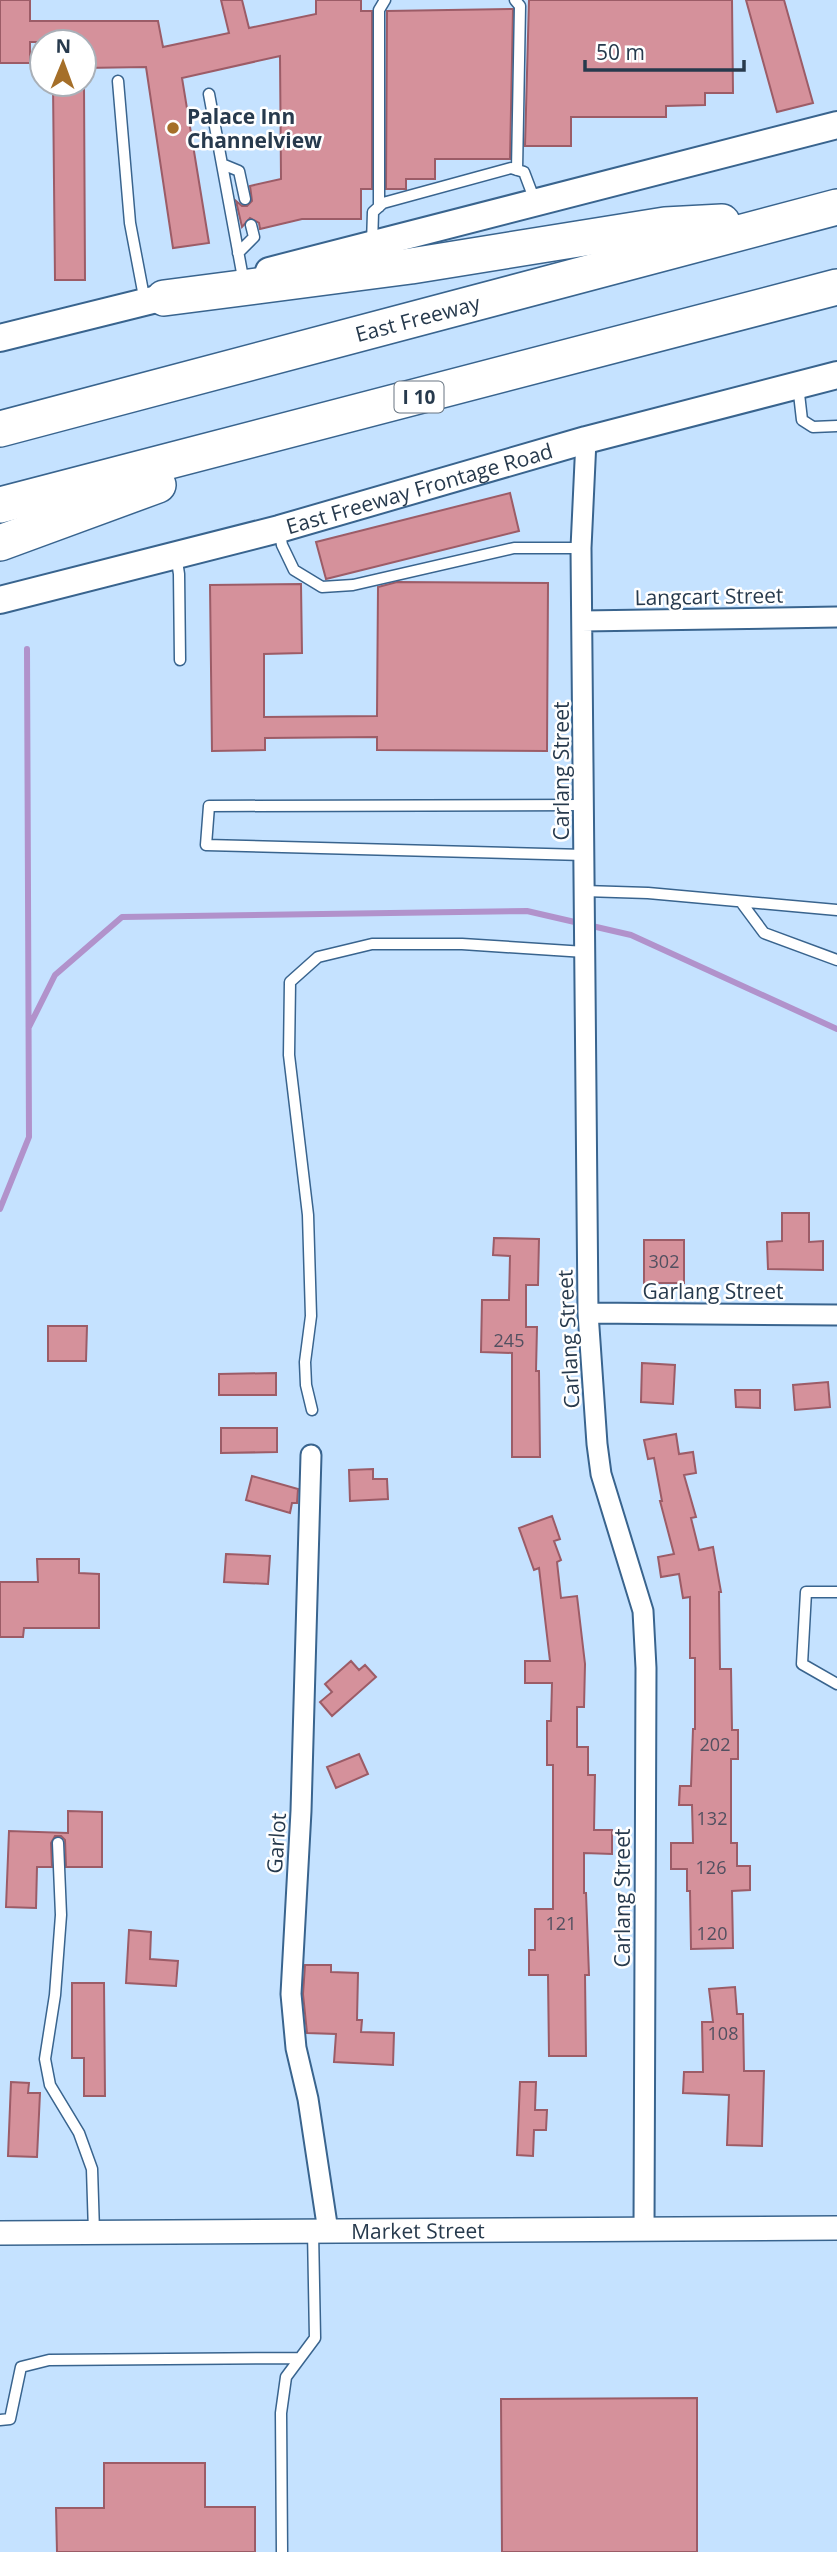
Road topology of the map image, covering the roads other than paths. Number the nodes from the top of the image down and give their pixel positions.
1 (385, 0) edge
2 (515, 0) edge
3 (118, 81) dead end
4 (209, 94) dead end
5 (837, 125) edge
6 (222, 164) junction
7 (517, 170) junction
8 (245, 199) dead end
9 (536, 203) junction
10 (379, 207) junction
11 (837, 207) edge
12 (788, 219) junction
13 (251, 225) dead end
14 (372, 245) junction
15 (240, 265) junction
16 (837, 287) edge
17 (155, 300) junction
18 (0, 338) edge
19 (837, 375) edge
20 (798, 385) junction
21 (347, 415) junction
22 (837, 425) edge
23 (0, 429) edge
24 (586, 440) junction
25 (0, 505) edge
26 (279, 529) junction
27 (0, 542) edge
28 (581, 548) junction
29 (176, 555) junction
30 (0, 600) edge
31 (837, 617) edge
32 (582, 621) junction
33 (180, 660) dead end
34 (583, 805) junction
35 (584, 855) junction
36 (584, 891) junction
37 (741, 902) junction
38 (837, 910) edge
39 (585, 952) junction
40 (837, 960) edge
41 (588, 1313) junction
42 (837, 1315) edge
43 (312, 1410) dead end
44 (311, 1455) dead end
45 (837, 1592) edge
46 (837, 1684) edge
47 (58, 1843) dead end
48 (837, 2228) edge
49 (644, 2229) junction
50 (321, 2231) junction
51 (94, 2232) junction
52 (0, 2233) edge
53 (300, 2358) junction
54 (0, 2420) edge
55 (282, 2552) edge

1 - 10 lane
2 - 7 lane
3 - 17 lane
4 - 6 lane
5 - 9 main road
6 - 8 lane
6 - 15 lane
7 - 9 lane
7 - 10 lane
9 - 14 main road
10 - 14 lane
11 - 12 highway, East Freeway
12 - 17 highway
12 - 23 highway, East Freeway
13 - 15 lane
14 - 15 main road
15 - 17 main road
16 - 21 highway, I 10
17 - 18 main road
19 - 20 main road, East Freeway Frontage Road
20 - 22 lane
20 - 24 main road, East Freeway Frontage Road
21 - 25 highway, I 10
21 - 27 highway
24 - 26 main road, East Freeway Frontage Road
24 - 28 street, Carlang Street
26 - 28 lane
26 - 29 main road, East Freeway Frontage Road
28 - 32 street, Carlang Street
29 - 30 main road, East Freeway Frontage Road
29 - 33 lane
31 - 32 street, Langcart Street
32 - 34 street, Carlang Street
34 - 35 street, Carlang Street
34 - 35 lane
35 - 36 street, Carlang Street
36 - 37 lane
36 - 39 street, Carlang Street
37 - 38 lane
37 - 40 lane
39 - 41 street, Carlang Street
39 - 43 lane
41 - 42 street, Garlang Street
41 - 49 street, Carlang Street
44 - 50 street, Garlot
45 - 46 lane
47 - 51 lane
48 - 49 street, Market Street
49 - 50 street, Market Street
50 - 51 street, Market Street
50 - 53 lane
51 - 52 street, Market Street
53 - 54 lane
53 - 55 lane

